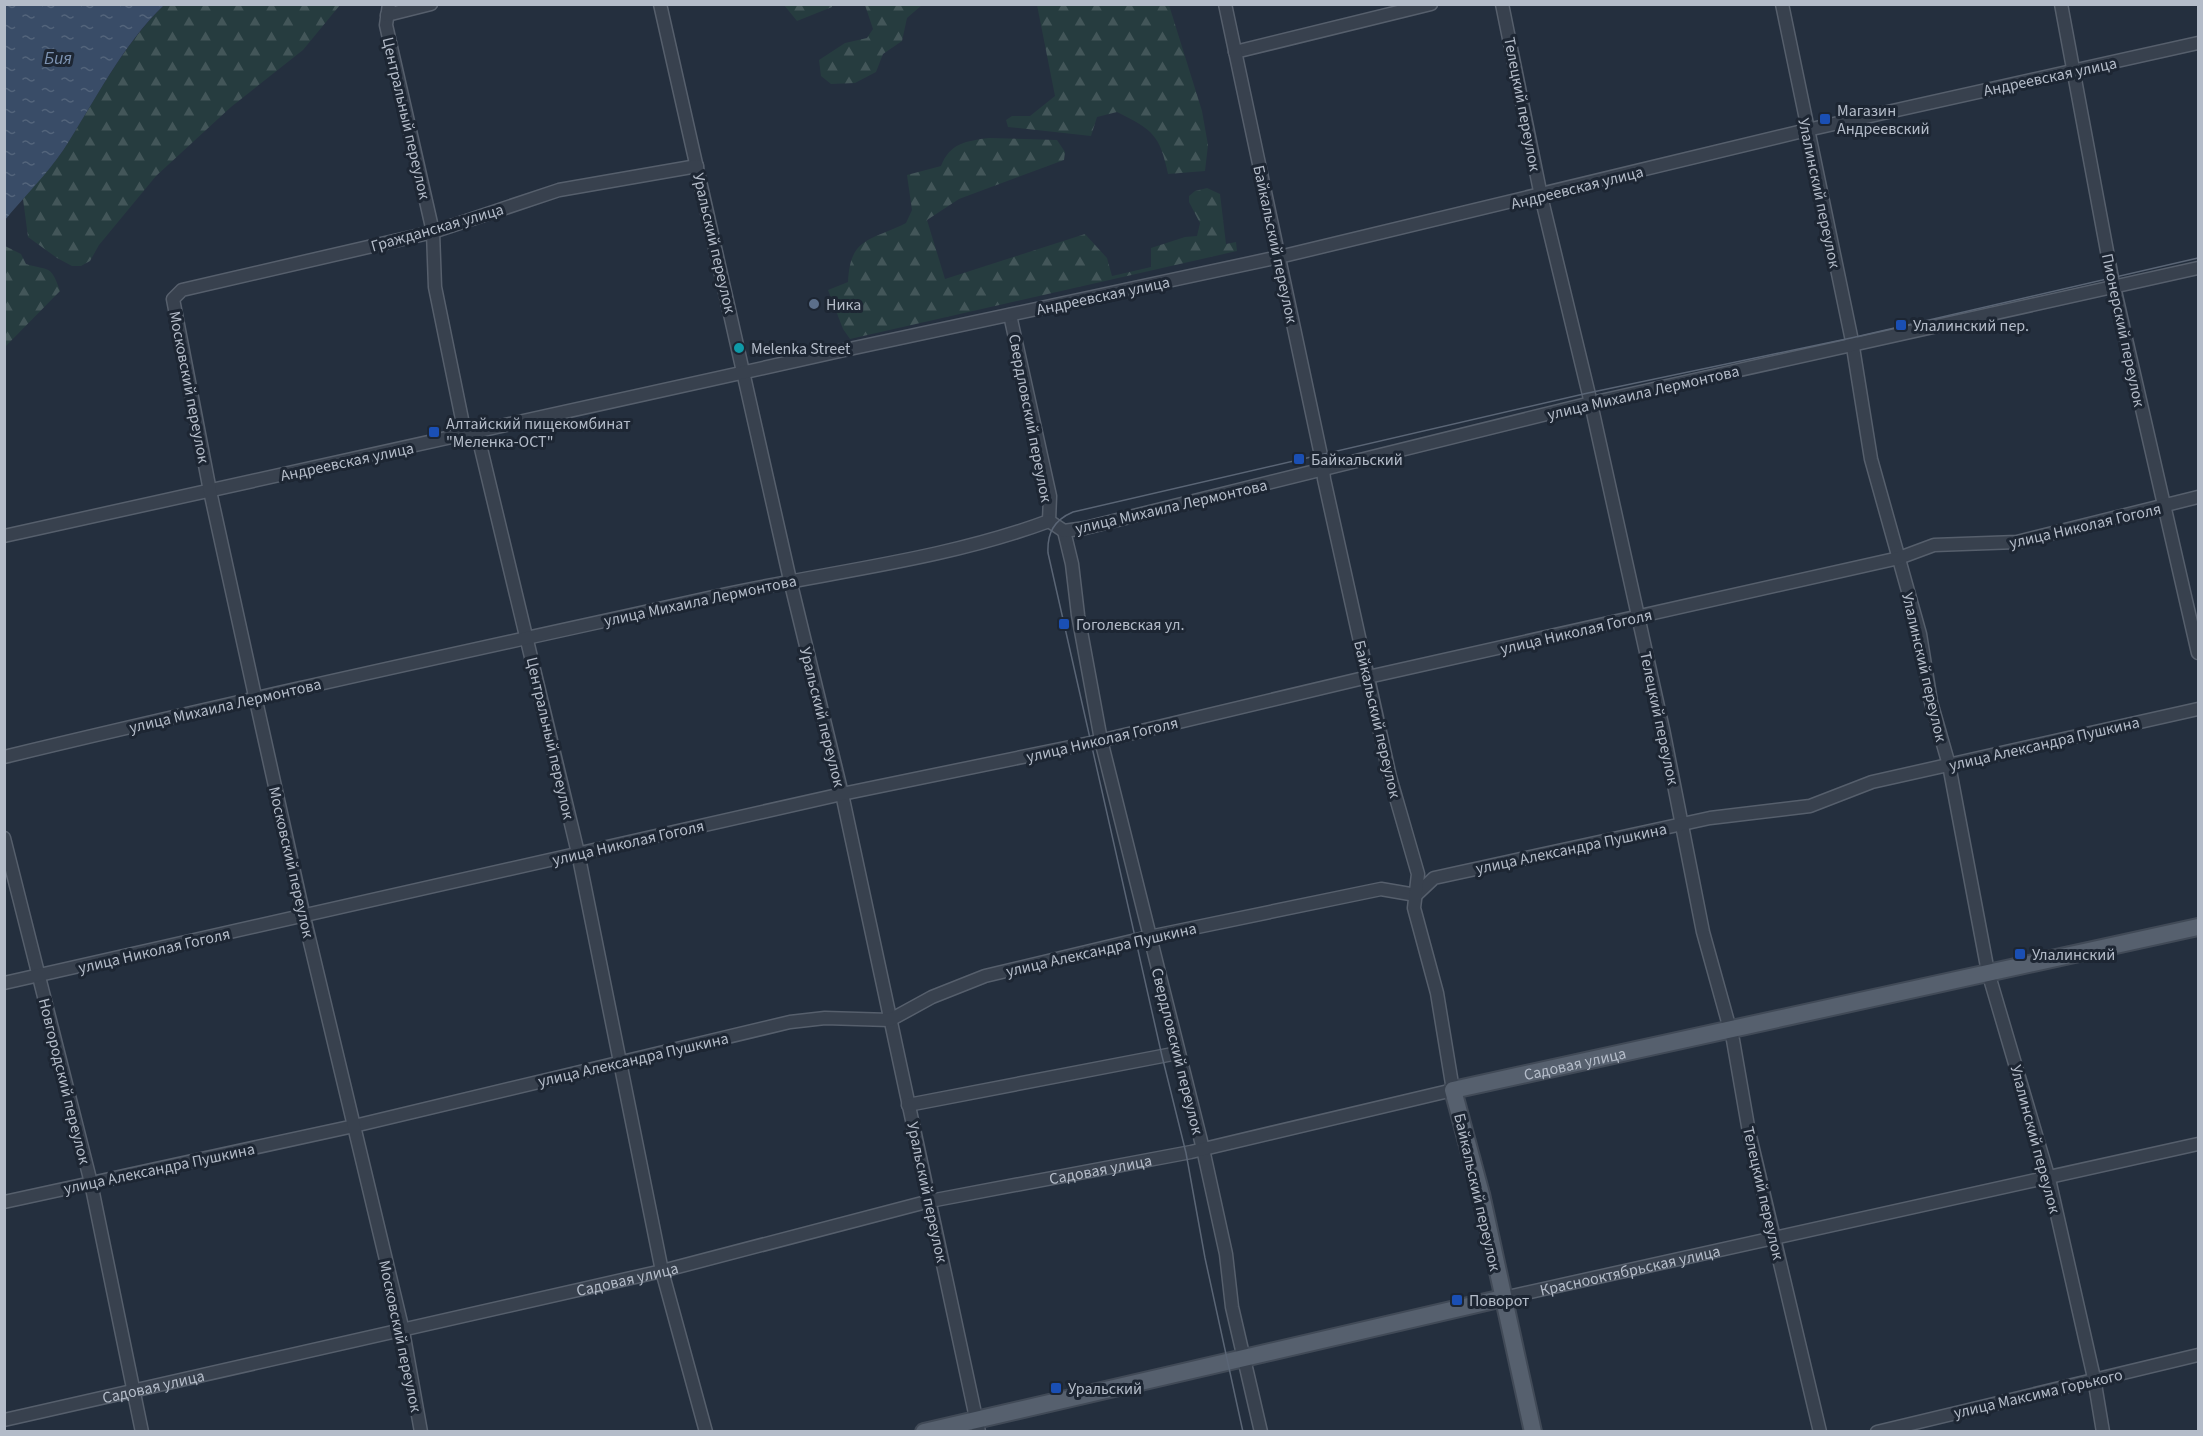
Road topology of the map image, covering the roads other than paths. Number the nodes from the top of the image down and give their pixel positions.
1 (431, 4) edge
2 (660, 4) edge
3 (1225, 4) edge
4 (1431, 4) edge
5 (1502, 4) edge
6 (1782, 4) edge
7 (2061, 4) edge
8 (388, 10) edge
9 (2199, 43) edge
10 (1234, 52) junction
11 (2073, 70) junction
12 (1807, 130) junction
13 (697, 166) junction
14 (1541, 196) junction
15 (433, 232) junction
16 (1279, 257) junction
17 (2199, 268) edge
18 (2114, 287) junction
19 (178, 292) joint
20 (1010, 315) junction
21 (1853, 345) junction
22 (744, 372) junction
23 (1591, 403) junction
24 (471, 433) junction
25 (1323, 469) junction
26 (210, 490) junction
27 (2199, 497) edge
28 (2166, 507) junction
29 (1049, 521) junction
30 (1064, 531) junction
31 (4, 536) edge
32 (1899, 558) junction
33 (790, 580) junction
34 (1639, 616) junction
35 (528, 638) junction
36 (2199, 653) edge
37 (1368, 677) junction
38 (255, 696) junction
39 (2199, 709) edge
40 (1101, 740) junction
41 (4, 757) edge
42 (1949, 765) junction
43 (842, 794) junction
44 (1682, 824) junction
45 (4, 838) edge
46 (578, 853) junction
47 (1416, 895) junction
48 (304, 917) junction
49 (2199, 927) edge
50 (1149, 937) junction
51 (1988, 972) junction
52 (38, 976) junction
53 (4, 983) edge
54 (890, 1020) junction
55 (1729, 1028) junction
56 (1178, 1053) junction
57 (619, 1061) junction
58 (1453, 1090) junction
59 (908, 1105) junction
60 (354, 1126) junction
61 (2199, 1144) edge
62 (1203, 1149) junction
63 (2049, 1179) junction
64 (91, 1183) junction
65 (930, 1201) junction
66 (4, 1202) edge
67 (1774, 1237) junction
68 (662, 1270) junction
69 (1503, 1298) junction
70 (403, 1331) junction
71 (2199, 1354) edge
72 (1245, 1357) junction
73 (2094, 1378) junction
74 (134, 1392) junction
75 (4, 1420) edge
76 (978, 1425) edge
77 (142, 1431) edge
78 (421, 1431) edge
79 (706, 1431) edge
80 (924, 1431) edge
81 (1261, 1431) edge
82 (1533, 1431) edge
83 (1820, 1431) edge
84 (1877, 1431) edge
85 (2103, 1431) edge

1 - 8 street
2 - 13 street, Уральский переулок
3 - 10 street, Байкальский переулок
4 - 10 street
5 - 14 street, Телецкий переулок
6 - 12 street, Улалинский переулок
7 - 11 street, Пионерский переулок
8 - 15 street, Центральный переулок
9 - 11 street, Андреевская улица
10 - 16 street, Байкальский переулок
11 - 12 street, Андреевская улица
11 - 18 street, Пионерский переулок
12 - 14 street, Андреевская улица
12 - 21 street, Улалинский переулок
13 - 15 street, Гражданская улица
13 - 22 street, Уральский переулок
14 - 16 street, Андреевская улица
14 - 23 street, Телецкий переулок
15 - 19 street, Гражданская улица
15 - 24 street, Центральный переулок
16 - 20 street, Андреевская улица
16 - 25 street, Байкальский переулок
17 - 18 street, улица Михаила Лермонтова
18 - 21 street, улица Михаила Лермонтова
18 - 28 street, Пионерский переулок
19 - 26 street, Московский переулок
20 - 22 street, Андреевская улица
20 - 29 street, Свердловский переулок
21 - 23 street, улица Михаила Лермонтова
21 - 32 street, Улалинский переулок
22 - 24 street, Андреевская улица
22 - 33 street, Уральский переулок
23 - 25 street, улица Михаила Лермонтова
23 - 34 street, Телецкий переулок
24 - 26 street, Андреевская улица
24 - 35 street, Центральный переулок
25 - 30 street, улица Михаила Лермонтова
25 - 37 street, Байкальский переулок
26 - 31 street, Андреевская улица
26 - 38 street, Московский переулок
27 - 28 street, улица Николая Гоголя
28 - 32 street, улица Николая Гоголя
28 - 36 street, Пионерский переулок
29 - 30 street, улица Михаила Лермонтова
29 - 33 street, улица Михаила Лермонтова
30 - 40 street, Свердловский переулок
32 - 34 street, улица Николая Гоголя
32 - 42 street, Улалинский переулок
33 - 35 street, улица Михаила Лермонтова
33 - 43 street, Уральский переулок
34 - 37 street, улица Николая Гоголя
34 - 44 street, Телецкий переулок
35 - 38 street, улица Михаила Лермонтова
35 - 46 street, Центральный переулок
37 - 40 street, улица Николая Гоголя
37 - 47 street, Байкальский переулок
38 - 41 street, улица Михаила Лермонтова
38 - 48 street, Московский переулок
39 - 42 street, улица Александра Пушкина
40 - 43 street, улица Николая Гоголя
40 - 50 street, Свердловский переулок
42 - 44 street, улица Александра Пушкина
42 - 51 street, Улалинский переулок
43 - 46 street, улица Николая Гоголя
43 - 54 street, Уральский переулок
44 - 47 street, улица Александра Пушкина
44 - 55 street, Телецкий переулок
45 - 52 street, Новгородский переулок
46 - 48 street, улица Николая Гоголя
46 - 57 street, Центральный переулок
47 - 50 street, улица Александра Пушкина
47 - 58 street, Байкальский переулок
48 - 52 street, улица Николая Гоголя
48 - 60 street, Московский переулок
49 - 51 main road, Садовая улица
50 - 54 street, улица Александра Пушкина
50 - 56 street, Свердловский переулок
51 - 55 main road, Садовая улица
51 - 63 street, Улалинский переулок
52 - 53 street, улица Николая Гоголя
52 - 64 street, Новгородский переулок
54 - 57 street, улица Александра Пушкина
54 - 59 street, Уральский переулок
55 - 58 main road, Садовая улица
55 - 67 street, Телецкий переулок
56 - 59 street
56 - 62 street, Свердловский переулок
57 - 60 street, улица Александра Пушкина
57 - 68 street, Центральный переулок
58 - 62 street, Садовая улица
58 - 69 main road, Байкальский переулок
59 - 65 street, Уральский переулок
60 - 64 street, улица Александра Пушкина
60 - 70 street, Московский переулок
61 - 63 street, Краснооктябрьская улица
62 - 65 street, Садовая улица
62 - 72 street, Свердловский переулок
63 - 67 street, Краснооктябрьская улица
63 - 73 street, Улалинский переулок
64 - 66 street, улица Александра Пушкина
64 - 74 street, Новгородский переулок
65 - 68 street, Садовая улица
65 - 76 street, Уральский переулок
67 - 69 street, Краснооктябрьская улица
67 - 83 street, Телецкий переулок
68 - 70 street, Садовая улица
68 - 79 street, Центральный переулок
69 - 72 main road, Краснооктябрьская улица
69 - 82 main road, Байкальский переулок
70 - 74 street, Садовая улица
70 - 78 street, Московский переулок
71 - 73 street, улица Максима Горького
72 - 76 main road, Краснооктябрьская улица
72 - 81 street, Свердловский переулок
73 - 84 street, улица Максима Горького
73 - 85 street, Улалинский переулок
74 - 75 street, Садовая улица
74 - 77 street, Новгородский переулок
76 - 80 main road, Краснооктябрьская улица

